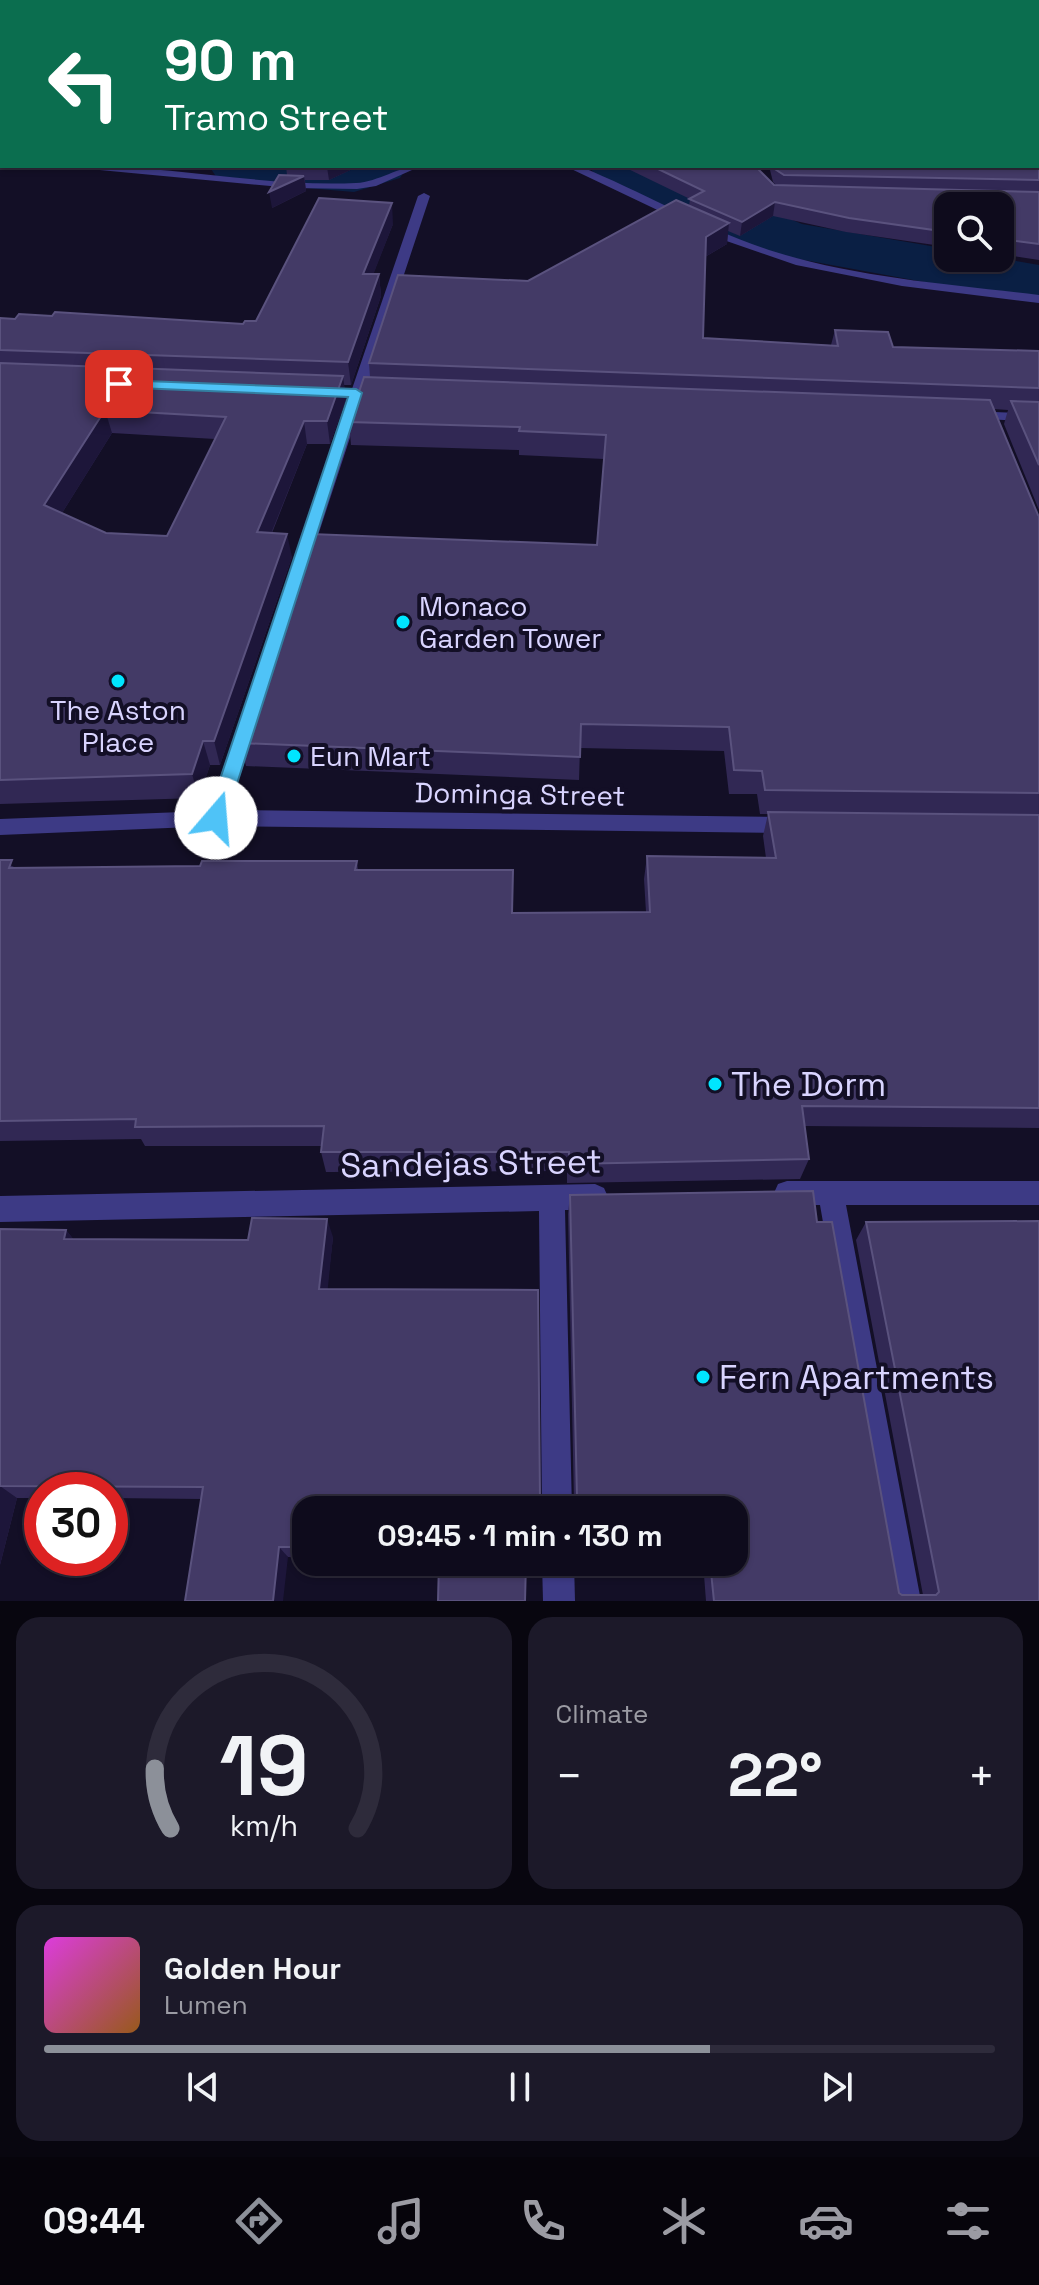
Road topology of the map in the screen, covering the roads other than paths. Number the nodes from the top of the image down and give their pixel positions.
1 (110, 168) edge
2 (411, 168) edge
3 (574, 168) edge
4 (424, 196) dead end
5 (1039, 299) edge
6 (309, 391) edge
7 (356, 393) junction
8 (403, 395) edge
9 (958, 415) edge
10 (1039, 418) edge
11 (216, 818) junction
12 (818, 825) edge
13 (0, 827) edge
14 (831, 1193) junction
15 (1039, 1193) edge
16 (769, 1194) edge
17 (614, 1196) edge
18 (552, 1198) junction
19 (0, 1209) edge
20 (557, 1496) edge
21 (558, 1576) edge
22 (559, 1601) edge
23 (905, 1601) edge

1 - 2 street
3 - 5 street
4 - 7 street
6 - 7 street
7 - 8 street
7 - 11 street
9 - 10 street
11 - 12 street, Dominga Street
11 - 13 street, Dominga Street
14 - 15 street
14 - 16 street
14 - 23 street
17 - 18 street, Sandejas Street
18 - 19 street, Sandejas Street
18 - 20 street
21 - 22 street

